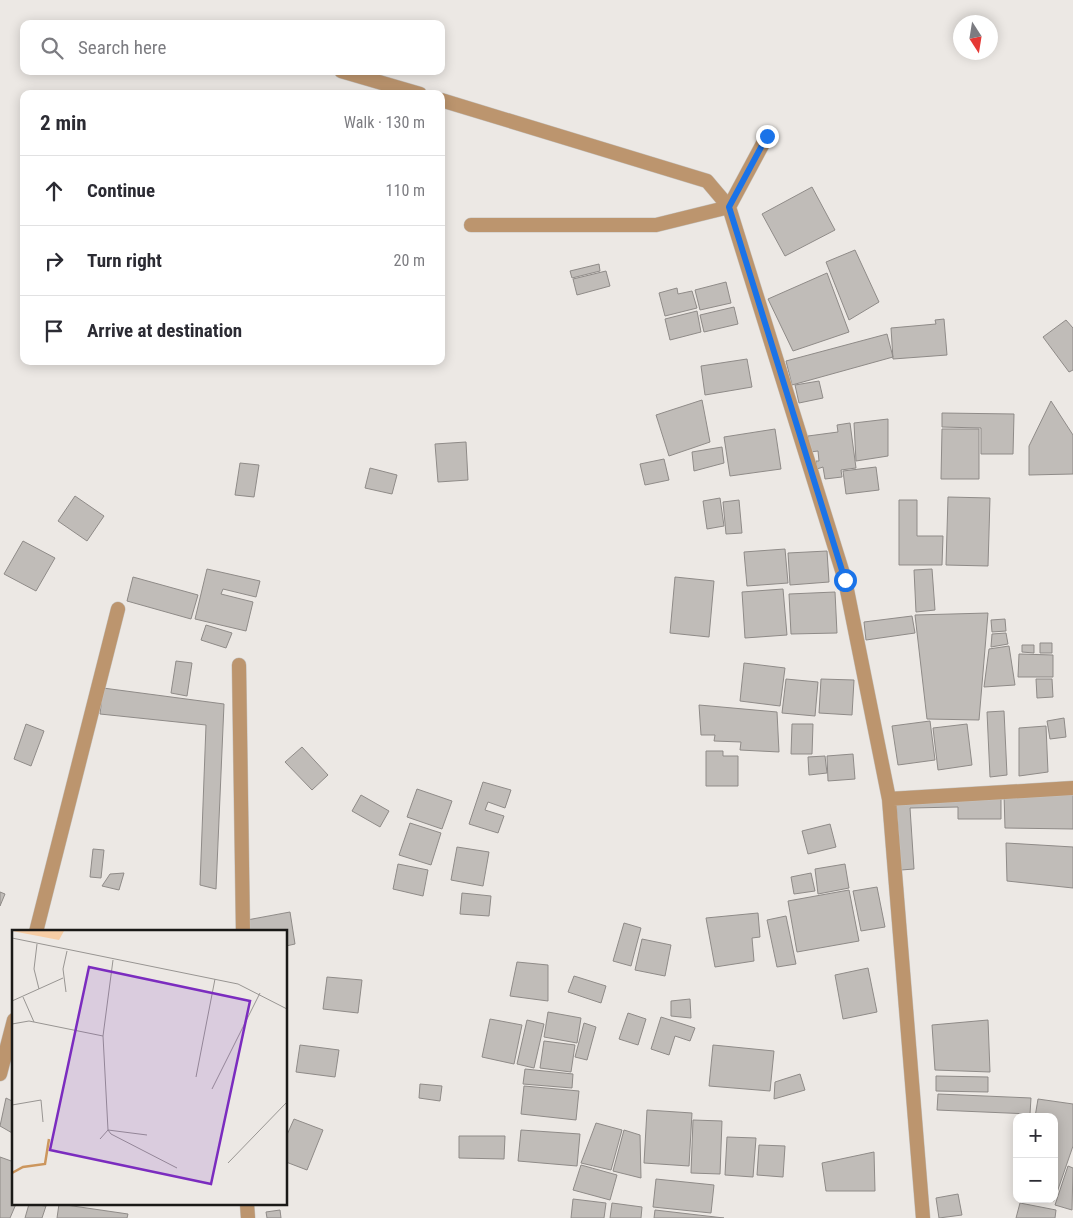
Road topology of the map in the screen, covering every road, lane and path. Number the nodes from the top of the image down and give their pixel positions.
1 (356, 75) edge
2 (406, 90) edge
3 (445, 101) edge
4 (767, 136) dead end
5 (729, 207) junction
6 (471, 225) dead end
7 (118, 609) dead end
8 (239, 665) dead end
9 (1073, 788) edge
10 (889, 799) junction
11 (37, 930) edge
12 (243, 930) edge
13 (12, 1028) edge
14 (0, 1074) edge
15 (923, 1218) edge

1 - 2 street
3 - 5 street
4 - 5 street
5 - 6 street
5 - 10 street
7 - 11 street
8 - 12 street
9 - 10 street
10 - 15 street
13 - 14 street

